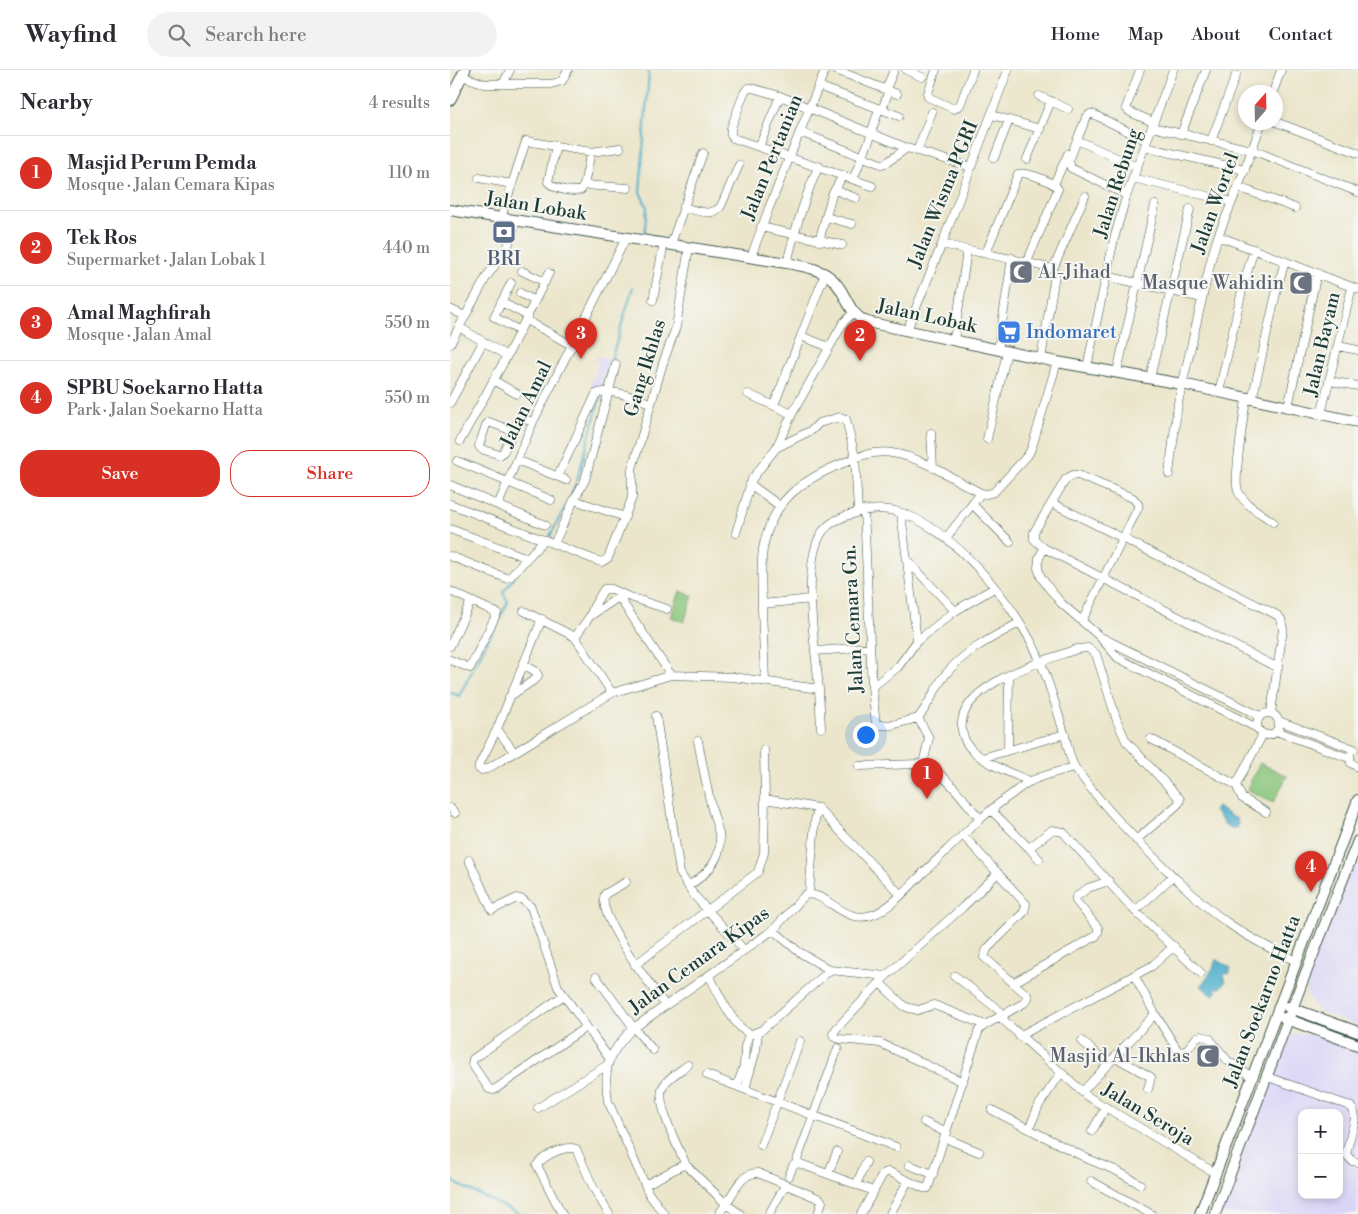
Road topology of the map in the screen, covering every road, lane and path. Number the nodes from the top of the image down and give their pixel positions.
1 (510, 70) edge
2 (568, 70) edge
3 (825, 70) edge
4 (836, 70) edge
5 (894, 70) edge
6 (906, 70) edge
7 (936, 70) edge
8 (973, 70) edge
9 (1008, 70) edge
10 (1140, 70) edge
11 (1173, 70) edge
12 (1206, 70) edge
13 (1281, 70) edge
14 (464, 73) edge
15 (1236, 75) dead end
16 (922, 77) dead end
17 (503, 84) junction
18 (1276, 85) edge
19 (818, 86) junction
20 (887, 89) junction
21 (897, 94) dead end
22 (780, 96) junction
23 (1039, 96) dead end
24 (450, 100) edge
25 (1051, 101) junction
26 (810, 109) junction
27 (880, 109) junction
28 (1068, 109) dead end
29 (932, 112) dead end
30 (992, 115) junction
31 (899, 116) dead end
32 (1084, 118) dead end
33 (1009, 120) junction
34 (1153, 125) junction
35 (1283, 125) edge
36 (1040, 129) junction
37 (1259, 130) edge
38 (800, 132) junction
39 (872, 134) junction
40 (1181, 134) junction
41 (1077, 140) junction
42 (1211, 141) junction
43 (1146, 144) junction
44 (556, 146) junction
45 (759, 147) junction
46 (620, 148) dead end
47 (907, 148) junction
48 (1252, 150) junction
49 (917, 151) junction
50 (591, 152) junction
51 (703, 153) dead end
52 (1358, 153) edge
53 (863, 157) junction
54 (789, 158) junction
55 (994, 158) dead end
56 (1027, 159) dead end
57 (739, 164) dead end
58 (819, 166) junction
59 (971, 167) junction
60 (1137, 167) junction
61 (1244, 170) junction
62 (843, 175) junction
63 (479, 178) dead end
64 (1133, 178) junction
65 (853, 179) junction
66 (512, 184) junction
67 (1054, 184) junction
68 (584, 185) junction
69 (872, 186) dead end
70 (1238, 187) junction
71 (628, 188) dead end
72 (835, 190) junction
73 (1358, 192) edge
74 (1126, 195) junction
75 (1085, 196) dead end
76 (856, 198) dead end
77 (1232, 202) junction
78 (1154, 205) dead end
79 (683, 207) junction
80 (1295, 208) dead end
81 (1190, 209) dead end
82 (450, 210) edge
83 (826, 217) junction
84 (501, 218) junction
85 (516, 220) junction
86 (852, 224) dead end
87 (761, 227) junction
88 (793, 235) junction
89 (1218, 236) junction
90 (626, 238) junction
91 (819, 241) junction
92 (667, 243) junction
93 (942, 244) junction
94 (842, 245) dead end
95 (689, 247) junction
96 (1254, 249) junction
97 (967, 250) junction
98 (986, 253) junction
99 (751, 257) junction
100 (1012, 258) junction
101 (1285, 261) junction
102 (1028, 262) junction
103 (786, 263) junction
104 (522, 271) dead end
105 (1054, 272) junction
106 (549, 273) dead end
107 (1317, 273) junction
108 (825, 274) junction
109 (1106, 276) junction
110 (545, 282) junction
111 (1137, 282) junction
112 (511, 283) dead end
113 (1355, 288) edge
114 (1171, 292) junction
115 (520, 293) dead end
116 (1202, 298) junction
117 (653, 300) dead end
118 (535, 301) junction
119 (501, 302) junction
120 (450, 309) edge
121 (853, 313) junction
122 (465, 316) junction
123 (527, 318) junction
124 (459, 327) junction
125 (907, 330) junction
126 (520, 331) junction
127 (801, 336) junction
128 (451, 340) edge
129 (954, 340) junction
130 (483, 342) junction
131 (573, 346) junction
132 (1338, 346) junction
133 (829, 347) junction
134 (1358, 350) edge
135 (1002, 351) junction
136 (507, 356) junction
137 (1041, 359) junction
138 (1057, 362) junction
139 (616, 364) dead end
140 (1087, 367) junction
141 (1117, 372) junction
142 (1150, 378) junction
143 (493, 380) junction
144 (1330, 381) junction
145 (1182, 384) junction
146 (1358, 386) edge
147 (605, 392) junction
148 (1219, 392) junction
149 (516, 394) dead end
150 (748, 394) dead end
151 (1249, 399) junction
152 (450, 403) edge
153 (651, 403) junction
154 (774, 405) junction
155 (1288, 407) junction
156 (792, 414) junction
157 (1321, 414) junction
158 (533, 422) junction
159 (1358, 422) edge
160 (514, 431) junction
161 (931, 433) dead end
162 (987, 439) dead end
163 (460, 441) dead end
164 (776, 448) junction
165 (855, 457) junction
166 (517, 460) junction
167 (457, 461) dead end
168 (933, 468) junction
169 (1168, 474) dead end
170 (509, 482) junction
171 (750, 484) junction
172 (450, 485) edge
173 (981, 493) junction
174 (551, 500) dead end
175 (574, 500) junction
176 (1052, 503) junction
177 (450, 504) edge
178 (972, 504) junction
179 (498, 505) junction
180 (780, 506) junction
181 (861, 511) junction
182 (901, 513) junction
183 (625, 517) junction
184 (1272, 522) dead end
185 (546, 525) dead end
186 (450, 529) edge
187 (736, 533) dead end
188 (946, 538) junction
189 (1123, 539) junction
190 (544, 540) junction
191 (1010, 542) dead end
192 (554, 544) junction
193 (1044, 548) junction
194 (450, 556) edge
195 (527, 558) junction
196 (907, 560) junction
197 (1102, 578) junction
198 (994, 588) junction
199 (450, 591) edge
200 (623, 597) junction
201 (812, 599) junction
202 (471, 601) junction
203 (762, 604) junction
204 (667, 609) dead end
205 (955, 610) junction
206 (524, 611) dead end
207 (590, 616) junction
208 (542, 619) junction
209 (1082, 621) junction
210 (1019, 623) junction
211 (1099, 636) junction
212 (575, 637) junction
213 (917, 641) junction
214 (450, 646) edge
215 (870, 647) junction
216 (816, 651) junction
217 (450, 660) edge
218 (1040, 662) junction
219 (523, 664) junction
220 (1278, 668) junction
221 (671, 675) junction
222 (1009, 675) junction
223 (765, 681) junction
224 (872, 687) junction
225 (819, 689) junction
226 (612, 692) junction
227 (509, 697) junction
228 (1270, 713) junction
229 (656, 716) dead end
230 (1260, 716) junction
231 (918, 718) junction
232 (1279, 721) junction
233 (497, 728) junction
234 (821, 728) dead end
235 (1257, 728) junction
236 (1276, 731) junction
237 (1065, 734) junction
238 (1264, 734) junction
239 (1151, 739) dead end
240 (698, 741) dead end
241 (1356, 748) edge
242 (764, 750) dead end
243 (1008, 750) junction
244 (514, 752) junction
245 (982, 758) junction
246 (1349, 758) junction
247 (923, 764) junction
248 (859, 766) dead end
249 (1074, 767) junction
250 (1357, 768) edge
251 (1030, 781) junction
252 (1236, 785) junction
253 (765, 799) junction
254 (1358, 800) edge
255 (818, 808) junction
256 (991, 810) junction
257 (1266, 812) dead end
258 (980, 819) junction
259 (963, 835) junction
260 (1136, 840) junction
261 (1357, 846) edge
262 (1028, 848) junction
263 (1039, 859) dead end
264 (469, 860) dead end
265 (998, 872) junction
266 (1173, 876) junction
267 (1109, 881) junction
268 (626, 882) dead end
269 (688, 886) junction
270 (809, 894) junction
271 (901, 895) junction
272 (707, 909) junction
273 (1136, 912) junction
274 (773, 930) junction
275 (1174, 946) junction
276 (744, 950) junction
277 (1296, 961) junction
278 (635, 965) junction
279 (830, 970) junction
280 (1201, 974) dead end
281 (708, 975) junction
282 (1134, 975) junction
283 (886, 976) junction
284 (955, 976) dead end
285 (596, 977) dead end
286 (880, 983) junction
287 (1012, 983) junction
288 (1287, 984) junction
289 (1299, 990) junction
290 (564, 995) junction
291 (1280, 1004) junction
292 (665, 1005) junction
293 (1293, 1009) junction
294 (1155, 1014) junction
295 (1003, 1016) junction
296 (1276, 1016) junction
297 (1289, 1020) junction
298 (985, 1026) junction
299 (586, 1027) junction
300 (634, 1028) junction
301 (1358, 1032) edge
302 (758, 1033) junction
303 (749, 1034) junction
304 (1019, 1036) junction
305 (800, 1041) dead end
306 (1082, 1041) dead end
307 (1358, 1045) edge
308 (838, 1048) dead end
309 (653, 1050) dead end
310 (745, 1056) junction
311 (1115, 1057) junction
312 (754, 1058) junction
313 (608, 1062) junction
314 (688, 1065) dead end
315 (1108, 1065) junction
316 (1060, 1073) junction
317 (745, 1074) junction
318 (707, 1075) dead end
319 (1252, 1077) junction
320 (1268, 1077) junction
321 (963, 1082) junction
322 (741, 1088) junction
323 (1148, 1090) dead end
324 (1082, 1092) junction
325 (777, 1102) junction
326 (1106, 1107) junction
327 (538, 1108) dead end
328 (992, 1110) dead end
329 (814, 1115) junction
330 (924, 1122) dead end
331 (1030, 1129) junction
332 (1092, 1131) dead end
333 (946, 1135) junction
334 (761, 1145) dead end
335 (896, 1146) dead end
336 (837, 1152) dead end
337 (979, 1152) dead end
338 (866, 1162) dead end
339 (1358, 1162) edge
340 (796, 1163) junction
341 (686, 1165) junction
342 (909, 1165) dead end
343 (828, 1174) junction
344 (934, 1174) junction
345 (1216, 1174) junction
346 (787, 1180) junction
347 (908, 1181) junction
348 (1091, 1181) dead end
349 (1140, 1184) dead end
350 (645, 1185) junction
351 (856, 1185) junction
352 (868, 1190) dead end
353 (726, 1204) junction
354 (562, 1214) edge
355 (609, 1214) edge
356 (664, 1214) edge
357 (719, 1214) edge
358 (740, 1214) edge
359 (769, 1214) edge
360 (818, 1214) edge
361 (861, 1214) edge
362 (890, 1214) edge
363 (1151, 1214) edge
364 (1200, 1214) edge
365 (1215, 1214) edge

1 - 17 street
2 - 17 street
3 - 19 street, Jalan Pertanian
4 - 20 street
5 - 20 street
6 - 16 street
7 - 8 street
9 - 30 street, Jalan Wisma PGRI
10 - 34 street
11 - 34 street, Jalan Rebung
12 - 40 street
13 - 18 street
14 - 17 street
14 - 24 main road
15 - 42 street
19 - 26 street, Jalan Pertanian
19 - 27 street
20 - 21 street
20 - 27 street
22 - 26 street
22 - 45 street
22 - 45 street
23 - 25 street
25 - 28 street
25 - 36 street
26 - 38 street, Jalan Pertanian
26 - 39 street
27 - 31 street
27 - 39 street
29 - 49 street
30 - 33 street
30 - 59 street, Jalan Wisma PGRI
32 - 67 street
33 - 36 street
33 - 55 street
34 - 40 street
34 - 43 street, Jalan Rebung
35 - 52 street
36 - 56 street
37 - 48 street, Jalan Wortel
38 - 53 street
38 - 54 street, Jalan Pertanian
39 - 47 street
39 - 53 street
40 - 42 street
41 - 43 street
41 - 60 street
41 - 74 street
42 - 48 street
43 - 60 street, Jalan Rebung
43 - 61 street
44 - 50 street
44 - 66 street
44 - 68 street
45 - 54 street
46 - 50 street
47 - 49 street
47 - 53 street
48 - 61 street, Jalan Wortel
48 - 73 street
49 - 59 street
50 - 68 street
51 - 79 street
53 - 65 street
54 - 58 street
54 - 87 street, Jalan Pertanian
57 - 79 street
58 - 62 street
58 - 88 street
59 - 93 street, Jalan Wisma PGRI
60 - 64 street, Jalan Rebung
61 - 70 street, Jalan Wortel
62 - 65 street
62 - 72 street
63 - 66 street
64 - 74 street, Jalan Rebung
64 - 77 street
65 - 69 street
66 - 84 street
67 - 98 street
67 - 102 street
68 - 71 street
70 - 77 street, Jalan Wortel
70 - 80 street
72 - 76 street
72 - 83 street
74 - 109 street, Jalan Rebung
75 - 105 street
77 - 89 street, Jalan Wortel
78 - 111 street
79 - 92 street
81 - 114 street
82 - 84 main road, Jalan Lobak
83 - 86 street
83 - 91 street
84 - 85 main road, Jalan Lobak
85 - 90 main road, Jalan Lobak
85 - 122 street
87 - 88 street
87 - 99 street, Jalan Pertanian
88 - 91 street
88 - 103 street
89 - 96 street
89 - 116 street, Jalan Wortel
90 - 92 main road, Jalan Lobak
90 - 131 street, Jalan Amal
91 - 94 street
92 - 95 main road, Jalan Lobak
92 - 117 street
93 - 97 street
93 - 125 street, Jalan Wisma PGRI
95 - 99 main road, Jalan Lobak
95 - 153 street, Gang Ikhlas
96 - 101 street
96 - 148 street
97 - 98 street
97 - 129 street
98 - 100 street
99 - 103 main road, Jalan Lobak
100 - 102 street
100 - 135 street
101 - 107 street
101 - 151 street
102 - 105 street
103 - 108 main road, Jalan Lobak
104 - 110 street
105 - 137 street
106 - 110 street
107 - 113 street
107 - 155 street
108 - 121 main road, Jalan Lobak
108 - 127 street
109 - 111 street
109 - 140 street, Jalan Rebung
110 - 118 street
111 - 114 street
111 - 141 street
112 - 119 street
113 - 132 street, Jalan Bayam
114 - 116 street
114 - 142 street
115 - 118 street
116 - 145 street, Jalan Wortel
118 - 123 street
119 - 123 street
119 - 126 street
120 - 122 street
121 - 125 main road, Jalan Lobak
121 - 133 street
122 - 124 street
123 - 126 street
123 - 131 street
124 - 128 street
124 - 130 street
125 - 129 main road, Jalan Lobak
126 - 136 street
127 - 133 street
127 - 154 street
129 - 135 main road, Jalan Lobak
130 - 136 street
130 - 152 street
131 - 158 street, Jalan Amal
132 - 134 street
132 - 144 street, Jalan Bayam
133 - 156 street
135 - 137 main road, Jalan Lobak
135 - 162 street
136 - 143 street
137 - 138 main road, Jalan Lobak
138 - 140 main road, Jalan Lobak
138 - 173 street
139 - 147 street
140 - 141 main road, Jalan Lobak
141 - 142 main road, Jalan Lobak
142 - 145 main road, Jalan Lobak
143 - 149 street
143 - 163 street
144 - 146 street
144 - 157 street, Jalan Bayam
145 - 148 main road, Jalan Lobak
145 - 169 street, Jalan Wortel
147 - 153 street
147 - 166 street
147 - 175 street
148 - 151 main road, Jalan Lobak
150 - 154 street
151 - 155 main road, Jalan Lobak
151 - 184 street
153 - 183 street, Gang Ikhlas
154 - 156 street
155 - 157 main road, Jalan Lobak
156 - 164 street
157 - 159 main road, Jalan Lobak
158 - 160 street
158 - 166 street, Jalan Amal
160 - 160 street
161 - 168 street
164 - 165 street, Jalan Cemara Gn.
164 - 171 street
165 - 168 street
165 - 180 street
165 - 181 street, Jalan Cemara Gn.
166 - 170 street, Jalan Amal
167 - 170 street
168 - 173 street
170 - 174 street
170 - 179 street, Jalan Amal
171 - 180 street
171 - 187 street
172 - 179 street
173 - 178 street
175 - 183 street
175 - 192 street
176 - 189 street
176 - 189 street
176 - 193 street
177 - 190 street
178 - 188 street
178 - 191 street
179 - 185 street
180 - 203 street
181 - 182 street
181 - 201 street
181 - 215 street, Jalan Cemara Gn.
182 - 188 street
182 - 196 street
183 - 192 street
186 - 195 street
188 - 198 street
189 - 197 street
189 - 220 street
190 - 192 street
190 - 195 street
193 - 197 street
193 - 209 street
194 - 195 street
196 - 205 street
196 - 213 street
197 - 209 street
197 - 220 street
198 - 205 street
198 - 210 street
199 - 202 street
200 - 204 street
200 - 207 street
200 - 207 street
200 - 221 street
201 - 203 street
201 - 216 street
202 - 214 street
202 - 217 street
203 - 223 street
205 - 213 street
206 - 208 street
207 - 212 street
208 - 212 street
208 - 219 street
209 - 211 street
210 - 218 street
210 - 231 street
211 - 230 street
211 - 235 street
212 - 226 street
213 - 224 street
215 - 216 street
215 - 224 street, Jalan Cemara Gn.
216 - 225 street
218 - 222 street
218 - 237 street
218 - 260 street
219 - 227 street
219 - 227 street
220 - 228 street
221 - 223 street
221 - 226 street
222 - 243 street
222 - 245 street
223 - 225 street
224 - 231 street, Jalan Cemara Gn.
225 - 234 street
226 - 244 street
227 - 233 street
228 - 230 street
228 - 232 street
229 - 269 street
230 - 235 street
231 - 247 street
232 - 236 street
232 - 241 street
233 - 244 street
233 - 244 street
235 - 238 street
236 - 238 street
236 - 246 street
237 - 243 street
237 - 249 street
238 - 252 street
239 - 252 street
240 - 269 street
241 - 246 street
242 - 253 street
243 - 245 street
245 - 251 street
246 - 250 street
247 - 248 street
247 - 258 street
249 - 251 street
249 - 260 street
251 - 256 street
252 - 257 street
253 - 255 street
253 - 272 street
254 - 277 main road, Jalan Soekarno Hatta
255 - 270 street
255 - 271 street
256 - 258 street
256 - 262 street
258 - 259 street
259 - 265 street
259 - 271 street
260 - 266 street
261 - 289 main road, Jalan Soekarno Hatta
262 - 263 street
262 - 267 street
264 - 290 street
265 - 283 street
265 - 287 street
266 - 273 street
266 - 277 street
267 - 273 street
267 - 287 street
268 - 278 street
269 - 272 street
270 - 271 street
270 - 274 street, Jalan Cemara Kipas
272 - 276 street
272 - 278 street
273 - 275 street
274 - 276 street, Jalan Cemara Kipas
274 - 279 street
275 - 280 street
275 - 282 street
276 - 281 street, Jalan Cemara Kipas
277 - 288 main road, Jalan Soekarno Hatta
278 - 292 street
279 - 283 street
279 - 302 street
281 - 292 street, Jalan Cemara Kipas
281 - 303 street
282 - 294 street
282 - 304 street
283 - 286 street
284 - 295 street, Jalan Seroja
285 - 300 street
286 - 298 street
286 - 321 street
287 - 295 street
288 - 289 main road
288 - 291 main road, Jalan Soekarno Hatta
289 - 293 main road, Jalan Soekarno Hatta
290 - 299 street
290 - 299 street
291 - 293 main road
291 - 296 main road, Jalan Soekarno Hatta
292 - 300 street, Jalan Cemara Kipas
293 - 297 main road, Jalan Soekarno Hatta
293 - 301 main road
294 - 311 street
294 - 319 street
295 - 298 street
295 - 304 street, Jalan Seroja
296 - 297 main road
296 - 319 main road, Jalan Soekarno Hatta
297 - 307 main road
297 - 320 main road, Jalan Soekarno Hatta
298 - 321 street
299 - 313 street
300 - 309 street
300 - 313 street, Jalan Cemara Kipas
302 - 303 street
302 - 312 street
303 - 310 street
304 - 316 street, Jalan Seroja
305 - 325 street
306 - 315 street
308 - 329 street
310 - 312 street
310 - 317 street
311 - 315 street
311 - 323 street
312 - 317 street
313 - 327 street
313 - 350 street
314 - 341 street
315 - 324 street
316 - 324 street, Jalan Seroja
316 - 331 street
317 - 322 street
318 - 322 street
319 - 345 main road, Jalan Soekarno Hatta
320 - 339 street
320 - 365 main road, Jalan Soekarno Hatta
321 - 333 street
322 - 325 street
324 - 326 street, Jalan Seroja
325 - 329 street
325 - 334 street
326 - 332 street
326 - 345 street, Jalan Seroja
328 - 331 street
329 - 335 street
329 - 340 street
330 - 333 street
331 - 349 street
333 - 337 street
333 - 344 street
336 - 343 street
338 - 351 street
340 - 343 street
340 - 346 street
341 - 350 street
341 - 353 street
342 - 344 street
343 - 351 street
344 - 347 street
345 - 364 main road, Jalan Soekarno Hatta
346 - 353 street
346 - 359 street
346 - 360 street
347 - 361 street
347 - 362 street
348 - 363 street
350 - 356 street
351 - 352 street
353 - 357 street
353 - 358 street
354 - 355 street

